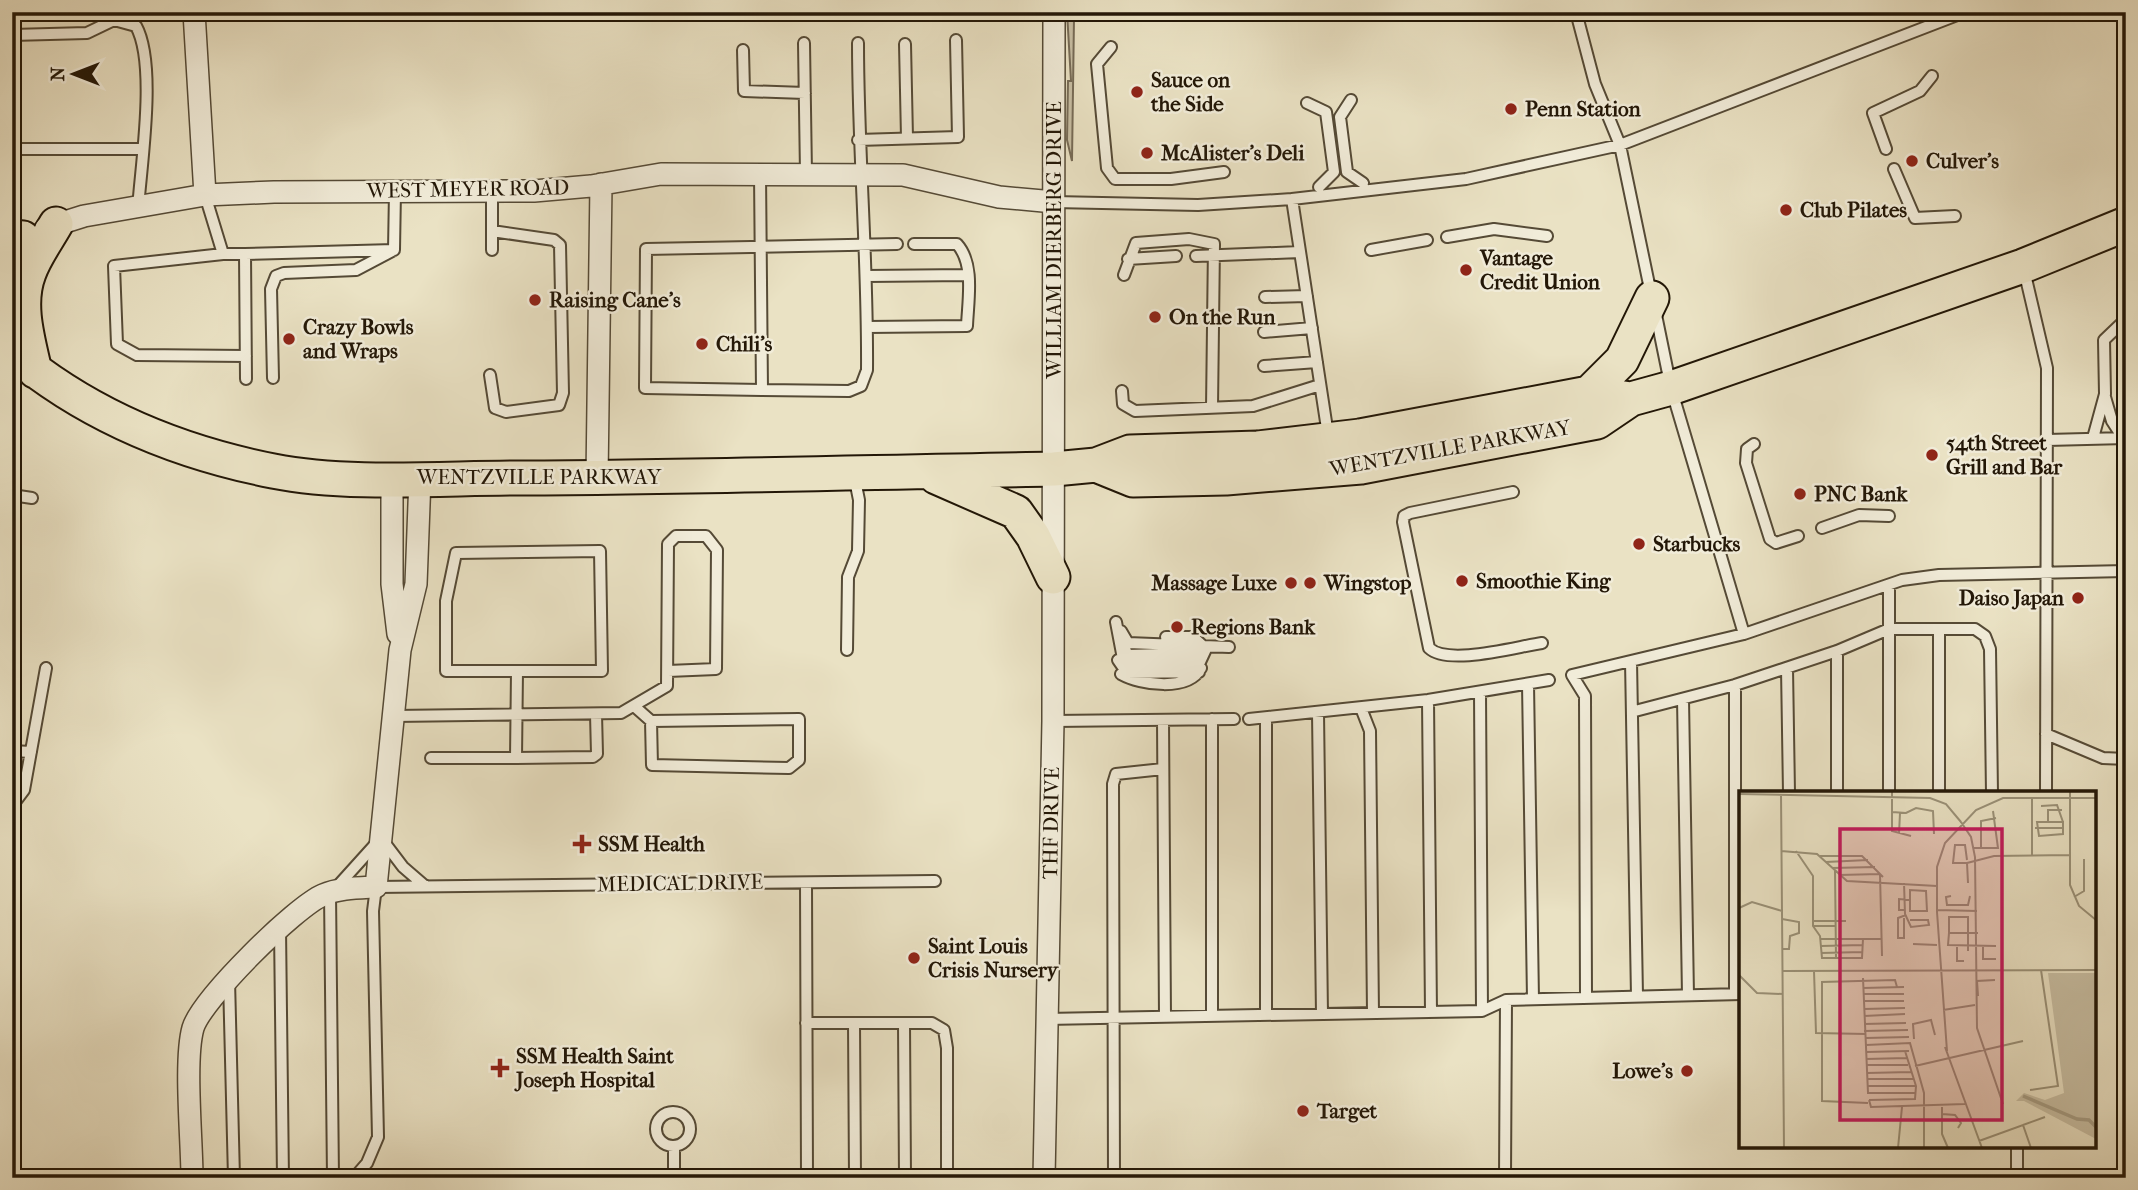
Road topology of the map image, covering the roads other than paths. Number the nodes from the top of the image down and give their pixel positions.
1 (194, 12) edge
2 (1054, 12) edge
3 (1576, 12) edge
4 (1965, 12) edge
5 (12, 35) edge
6 (956, 40) dead end
7 (804, 43) dead end
8 (858, 43) dead end
9 (905, 44) dead end
10 (1111, 47) dead end
11 (743, 50) dead end
12 (1932, 76) dead end
13 (805, 93) junction
14 (1351, 100) dead end
15 (1307, 103) dead end
16 (907, 138) junction
17 (858, 139) junction
18 (1620, 145) junction
19 (12, 149) edge
20 (142, 149) junction
21 (1886, 149) dead end
22 (1894, 169) dead end
23 (1224, 172) dead end
24 (760, 174) junction
25 (806, 174) junction
26 (862, 174) junction
27 (1363, 183) dead end
28 (601, 184) junction
29 (1319, 187) dead end
30 (395, 191) junction
31 (492, 191) junction
32 (205, 195) junction
33 (1292, 199) junction
34 (1054, 202) junction
35 (138, 209) junction
36 (1955, 216) dead end
37 (56, 224) junction
38 (2126, 224) edge
39 (492, 232) junction
40 (1547, 236) dead end
41 (1447, 237) dead end
42 (16, 240) edge
43 (1427, 240) dead end
44 (897, 244) dead end
45 (914, 244) dead end
46 (865, 247) junction
47 (761, 249) junction
48 (394, 250) junction
49 (492, 250) dead end
50 (1371, 250) dead end
51 (1300, 252) junction
52 (223, 254) junction
53 (245, 254) junction
54 (1176, 256) dead end
55 (1196, 256) dead end
56 (1215, 257) junction
57 (1128, 259) junction
58 (2023, 266) junction
59 (968, 275) junction
60 (1124, 275) dead end
61 (866, 276) junction
62 (1307, 296) junction
63 (1265, 298) dead end
64 (1652, 298) junction
65 (2126, 319) edge
66 (867, 327) junction
67 (1312, 328) junction
68 (1264, 332) dead end
69 (246, 356) junction
70 (24, 362) edge
71 (1317, 362) junction
72 (1264, 366) dead end
73 (490, 375) dead end
74 (272, 378) dead end
75 (246, 379) dead end
76 (1320, 385) junction
77 (1671, 388) junction
78 (762, 390) junction
79 (1122, 391) dead end
80 (1589, 393) junction
81 (2105, 394) junction
82 (1631, 398) junction
83 (1212, 408) junction
84 (2093, 438) junction
85 (2124, 438) edge
86 (1329, 440) junction
87 (2047, 440) junction
88 (1754, 444) dead end
89 (1096, 465) junction
90 (1054, 469) junction
91 (920, 471) junction
92 (853, 473) junction
93 (597, 478) junction
94 (406, 479) junction
95 (1513, 492) dead end
96 (12, 495) edge
97 (32, 498) dead end
98 (1889, 516) dead end
99 (1822, 528) dead end
100 (1798, 536) dead end
101 (2126, 571) edge
102 (2047, 572) junction
103 (1054, 576) junction
104 (1889, 584) junction
105 (1116, 622) junction
106 (1889, 629) junction
107 (1939, 629) junction
108 (1744, 635) junction
109 (1542, 643) dead end
110 (1229, 648) dead end
111 (1206, 649) junction
112 (847, 650) dead end
113 (1837, 651) junction
114 (1631, 661) junction
115 (46, 668) dead end
116 (1787, 668) junction
117 (517, 671) junction
118 (667, 671) junction
119 (1549, 680) dead end
120 (1528, 684) junction
121 (1735, 685) junction
122 (1480, 692) junction
123 (1683, 699) junction
124 (1428, 700) junction
125 (634, 706) junction
126 (1361, 708) junction
127 (1634, 711) junction
128 (1318, 713) junction
129 (596, 714) junction
130 (518, 715) junction
131 (394, 716) junction
132 (1212, 719) junction
133 (1234, 719) dead end
134 (1249, 719) dead end
135 (1266, 719) junction
136 (1163, 720) junction
137 (651, 721) junction
138 (1053, 721) junction
139 (2046, 734) junction
140 (12, 751) edge
141 (31, 752) junction
142 (431, 758) dead end
143 (516, 758) junction
144 (2126, 759) edge
145 (1163, 769) junction
146 (1789, 791) edge
147 (1837, 791) edge
148 (1889, 791) edge
149 (1939, 791) edge
150 (1992, 791) edge
151 (2046, 791) edge
152 (12, 806) edge
153 (381, 838) junction
154 (935, 881) dead end
155 (806, 883) junction
156 (425, 886) junction
157 (376, 887) junction
158 (331, 893) junction
159 (279, 929) junction
160 (229, 980) junction
161 (1738, 994) edge
162 (1688, 995) junction
163 (1637, 996) junction
164 (1586, 998) junction
165 (1533, 999) junction
166 (1506, 1000) junction
167 (1482, 1011) junction
168 (1431, 1012) junction
169 (1373, 1013) junction
170 (1322, 1014) junction
171 (1266, 1015) junction
172 (1212, 1016) junction
173 (1165, 1017) junction
174 (1115, 1018) junction
175 (1046, 1019) junction
176 (806, 1023) junction
177 (854, 1023) junction
178 (904, 1023) junction
179 (674, 1147) dead end
180 (2017, 1148) edge
181 (192, 1178) edge
182 (234, 1178) edge
183 (283, 1178) edge
184 (333, 1178) edge
185 (354, 1178) edge
186 (674, 1178) edge
187 (807, 1178) edge
188 (855, 1178) edge
189 (905, 1178) edge
190 (947, 1178) edge
191 (1044, 1178) edge
192 (1114, 1178) edge
193 (1505, 1178) edge
194 (2017, 1178) edge

1 - 32 street
2 - 34 street, WILLIAM DIERBERG DRIVE
3 - 18 lane
4 - 18 lane
5 - 20 lane
6 - 16 lane
7 - 13 lane
8 - 17 lane
9 - 16 lane
10 - 23 lane
11 - 13 lane
12 - 21 lane
13 - 25 lane
14 - 27 lane
15 - 29 lane
16 - 17 lane
17 - 26 lane
18 - 33 lane
18 - 64 lane
19 - 20 lane
20 - 35 lane
22 - 36 lane
24 - 25 street, WEST MEYER ROAD
24 - 28 street, WEST MEYER ROAD
24 - 47 lane
25 - 26 street, WEST MEYER ROAD
26 - 34 street, WEST MEYER ROAD
26 - 46 lane
28 - 31 street, WEST MEYER ROAD
28 - 93 street
30 - 31 street, WEST MEYER ROAD
30 - 32 street, WEST MEYER ROAD
30 - 48 lane
31 - 39 lane
32 - 35 street, WEST MEYER ROAD
32 - 52 lane
33 - 34 lane
33 - 51 lane
34 - 90 street, WILLIAM DIERBERG DRIVE
35 - 37 street, WEST MEYER ROAD
37 - 42 street, WEST MEYER ROAD
37 - 70 main road
38 - 58 main road, WENTZVILLE PARKWAY
39 - 49 lane
39 - 73 lane
40 - 41 lane
43 - 50 lane
44 - 46 lane
45 - 59 lane
46 - 47 lane
46 - 61 lane
47 - 78 lane
47 - 78 lane
48 - 53 lane
48 - 74 lane
51 - 56 lane
51 - 62 lane
52 - 53 lane
52 - 69 lane
53 - 69 lane
54 - 57 lane
55 - 56 lane
56 - 57 lane
56 - 83 lane
57 - 60 lane
58 - 77 main road, WENTZVILLE PARKWAY
58 - 87 lane
59 - 61 lane
59 - 66 lane
61 - 66 lane
62 - 63 lane
62 - 67 lane
64 - 77 lane
64 - 80 main road
65 - 81 lane
66 - 78 lane
67 - 68 lane
67 - 71 lane
69 - 75 lane
70 - 94 main road, WENTZVILLE PARKWAY
71 - 72 lane
71 - 76 lane
76 - 83 lane
76 - 86 lane
77 - 82 main road, WENTZVILLE PARKWAY
77 - 108 lane
79 - 83 lane
80 - 82 main road, WENTZVILLE PARKWAY
80 - 86 main road, WENTZVILLE PARKWAY
81 - 84 lane
81 - 85 lane
82 - 89 main road, WENTZVILLE PARKWAY
84 - 85 lane
84 - 87 lane
86 - 89 main road, WENTZVILLE PARKWAY
87 - 102 lane
88 - 100 lane
89 - 90 main road, WENTZVILLE PARKWAY
90 - 91 main road, WENTZVILLE PARKWAY
90 - 103 street, THF DRIVE
91 - 92 main road, WENTZVILLE PARKWAY
91 - 103 main road
92 - 93 main road, WENTZVILLE PARKWAY
92 - 112 lane
93 - 94 main road, WENTZVILLE PARKWAY
94 - 131 street
95 - 109 lane
96 - 97 lane
98 - 99 lane
101 - 102 lane
102 - 104 lane
102 - 139 lane
103 - 138 street, THF DRIVE
104 - 106 lane
104 - 108 lane
105 - 111 lane
105 - 111 lane
105 - 111 lane
106 - 107 lane
106 - 113 lane
106 - 148 lane
107 - 149 lane
107 - 150 lane
108 - 114 lane
110 - 111 lane
113 - 116 lane
113 - 147 lane
114 - 127 lane
114 - 164 lane
115 - 141 lane
116 - 121 lane
116 - 146 lane
117 - 117 lane
117 - 130 lane
118 - 118 lane
118 - 125 lane
119 - 120 lane
120 - 122 lane
120 - 165 lane
121 - 123 lane
121 - 161 lane
122 - 124 lane
122 - 167 lane
123 - 127 lane
123 - 162 lane
124 - 126 lane
124 - 168 lane
125 - 129 lane
125 - 137 lane
126 - 128 lane
126 - 169 lane
127 - 163 lane
128 - 135 lane
128 - 170 lane
129 - 130 lane
129 - 143 lane
130 - 131 lane
130 - 143 lane
131 - 153 street
132 - 133 lane
132 - 136 lane
132 - 172 lane
134 - 135 lane
135 - 171 lane
136 - 138 lane
136 - 145 lane
137 - 137 lane
138 - 175 street, THF DRIVE
139 - 144 lane
139 - 151 lane
140 - 141 lane
141 - 152 lane
142 - 143 lane
145 - 173 lane
145 - 174 lane
153 - 156 lane
153 - 157 street
153 - 158 lane, MEDICAL DRIVE
154 - 155 lane, MEDICAL DRIVE
155 - 156 lane, MEDICAL DRIVE
155 - 176 lane
156 - 157 lane, MEDICAL DRIVE
157 - 158 street, MEDICAL DRIVE
157 - 185 lane
158 - 159 street, MEDICAL DRIVE
158 - 184 lane
159 - 160 street, MEDICAL DRIVE
159 - 183 lane
160 - 181 street, MEDICAL DRIVE
160 - 182 lane
161 - 162 lane
162 - 163 lane
163 - 164 lane
164 - 165 lane
165 - 166 lane
166 - 167 lane
166 - 193 lane
167 - 168 lane
168 - 169 lane
169 - 170 lane
170 - 171 lane
171 - 172 lane
172 - 173 lane
173 - 174 lane
174 - 175 lane
174 - 192 lane
175 - 191 street, THF DRIVE
176 - 177 lane
176 - 187 lane
177 - 178 lane
177 - 188 lane
178 - 189 lane
178 - 190 lane
179 - 186 lane
180 - 194 lane

